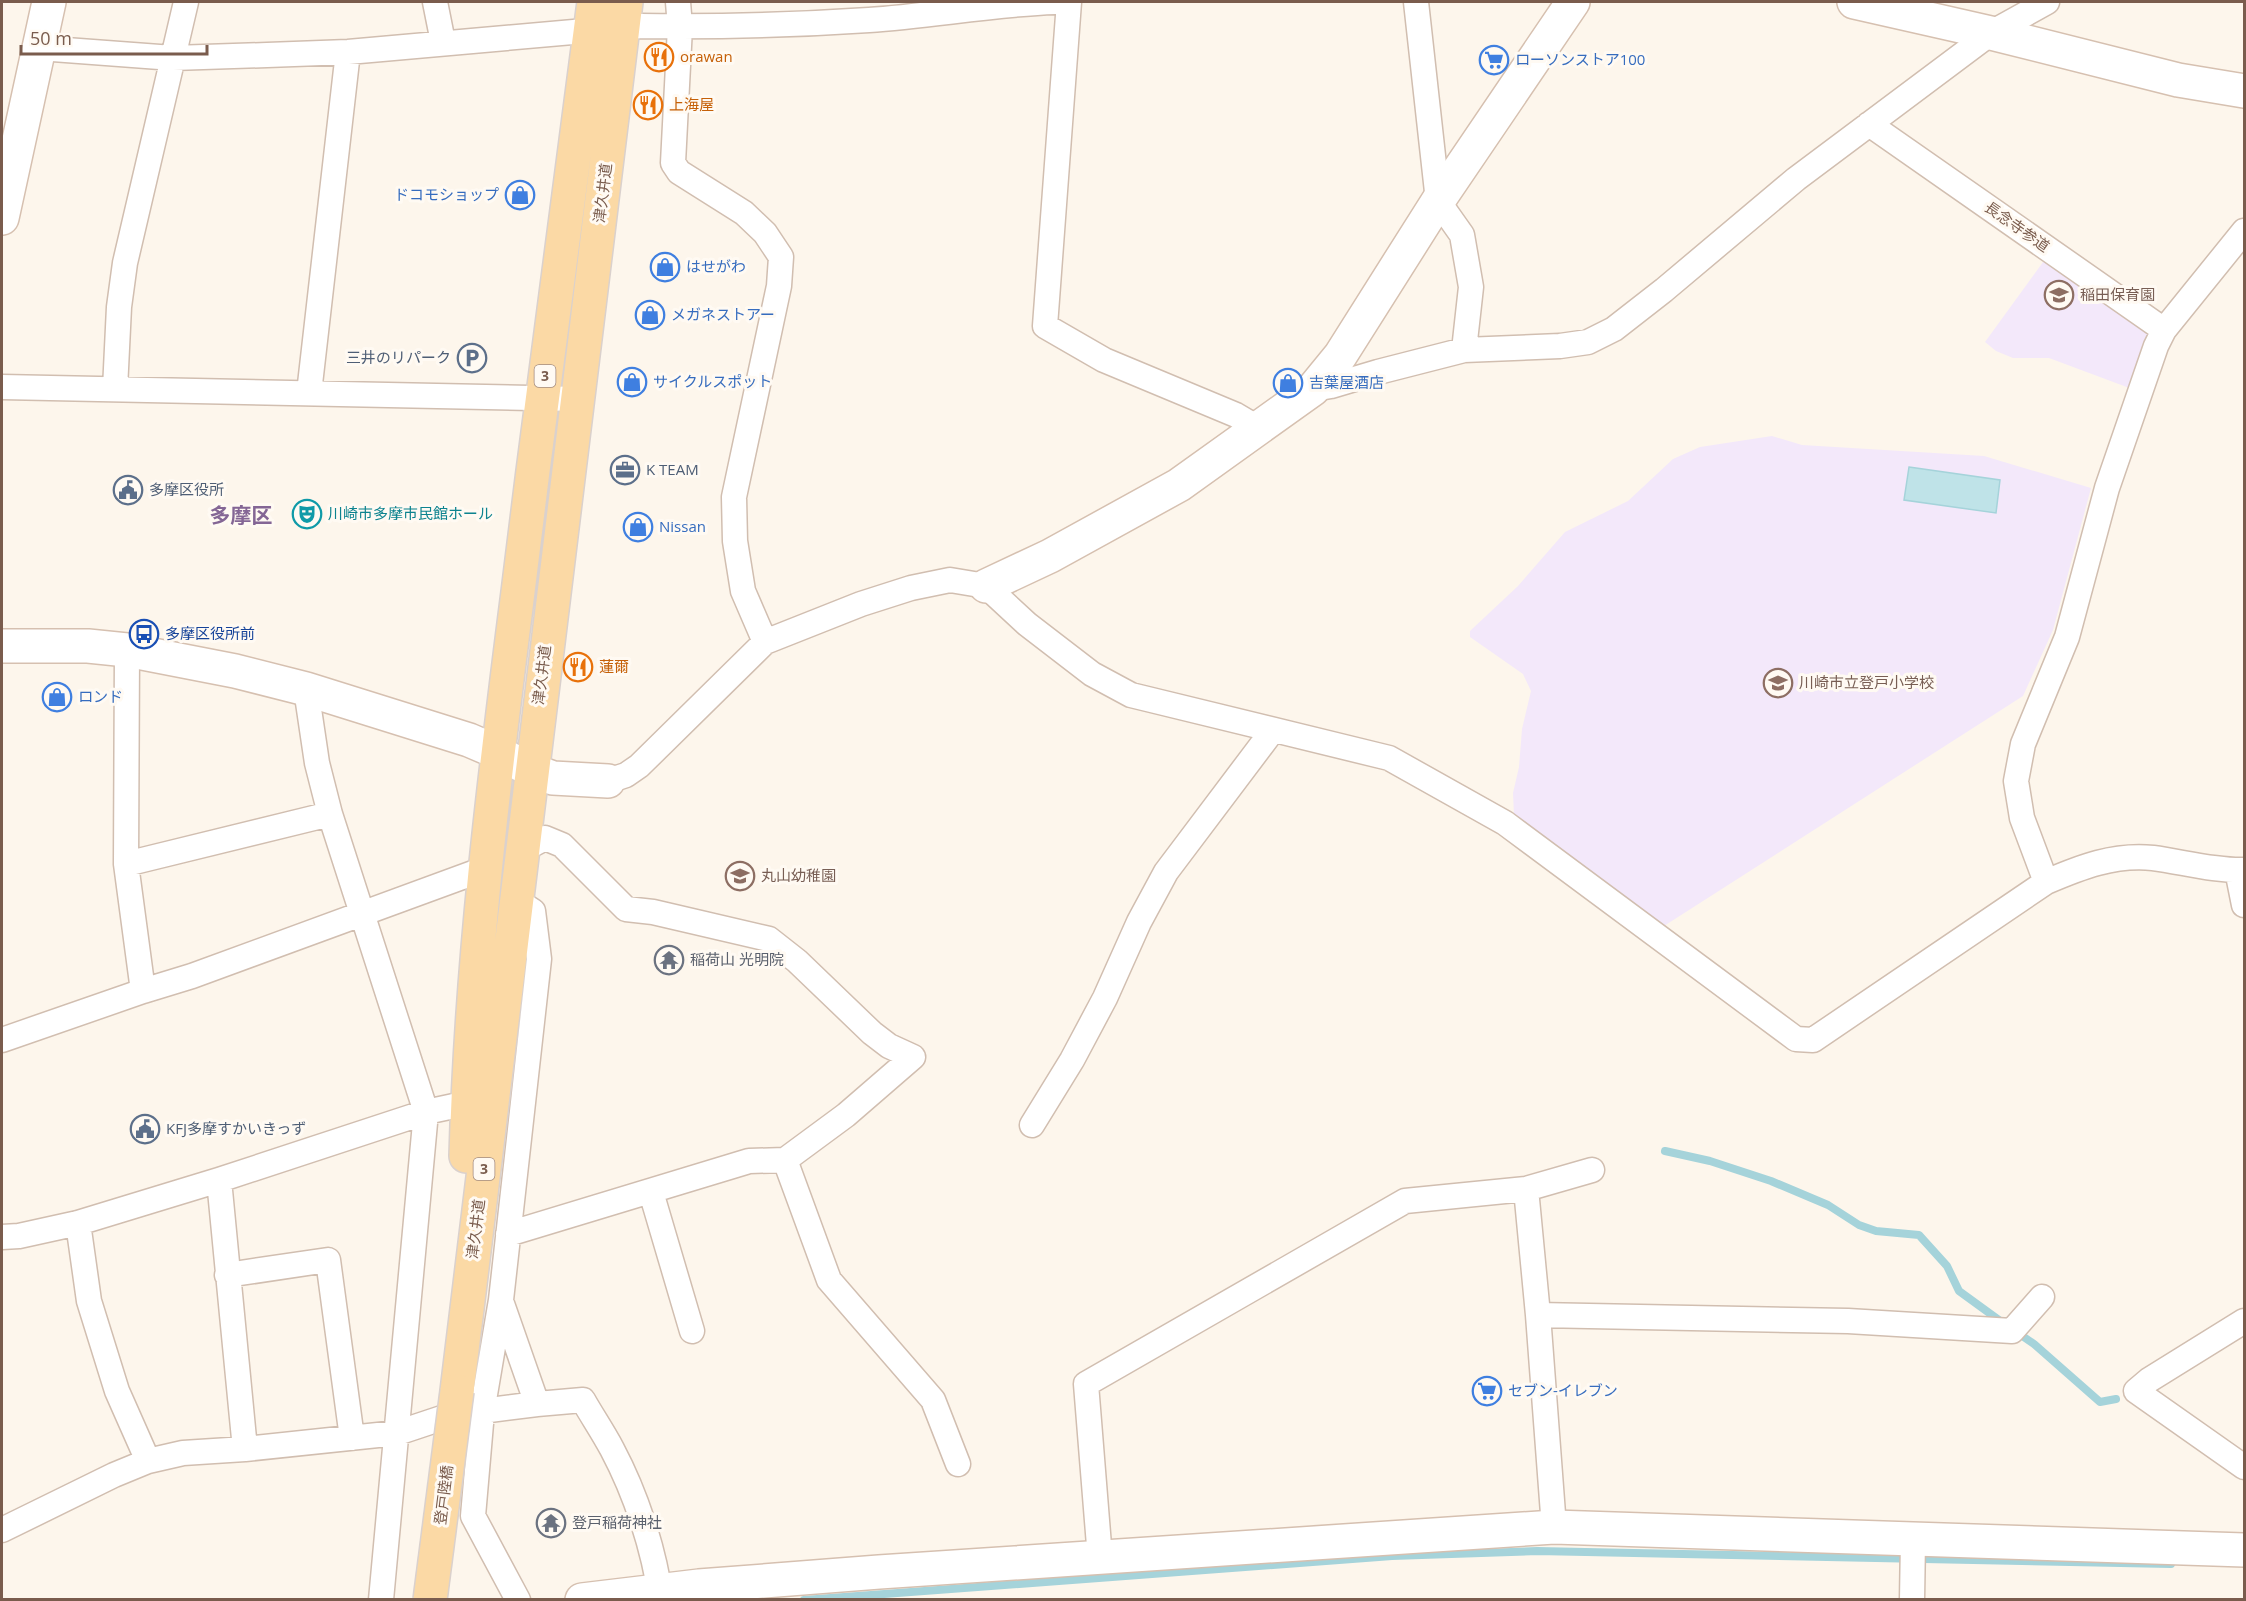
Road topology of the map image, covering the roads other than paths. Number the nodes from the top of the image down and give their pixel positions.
1 (49, 2) edge
2 (186, 2) edge
3 (435, 2) edge
4 (678, 2) edge
5 (1055, 2) edge
6 (1069, 2) edge
7 (1416, 2) edge
8 (1573, 2) edge
9 (1854, 2) edge
10 (2047, 2) edge
11 (624, 15) edge
12 (592, 16) edge
13 (680, 27) junction
14 (1991, 33) junction
15 (442, 42) junction
16 (39, 48) junction
17 (348, 52) junction
18 (173, 58) junction
19 (2244, 91) edge
20 (1869, 124) junction
21 (1438, 201) junction
22 (2, 218) edge
23 (2244, 231) edge
24 (2164, 330) junction
25 (1464, 350) junction
26 (2, 387) edge
27 (115, 389) junction
28 (1313, 389) junction
29 (309, 393) junction
30 (542, 398) junction
31 (577, 399) junction
32 (1258, 428) junction
33 (986, 586) junction
34 (765, 642) junction
35 (2, 646) edge
36 (127, 650) junction
37 (306, 689) junction
38 (1273, 730) junction
39 (497, 752) junction
40 (531, 770) junction
41 (608, 781) joint
42 (330, 814) junction
43 (522, 850) junction
44 (126, 864) junction
45 (484, 868) junction
46 (2241, 870) edge
47 (2046, 882) junction
48 (516, 900) junction
49 (2244, 905) edge
50 (361, 914) junction
51 (143, 991) junction
52 (2, 1040) edge
53 (468, 1103) junction
54 (426, 1112) junction
55 (1032, 1125) dead end
56 (785, 1160) junction
57 (1593, 1170) dead end
58 (219, 1180) junction
59 (1526, 1189) junction
60 (651, 1192) junction
61 (78, 1223) junction
62 (508, 1234) junction
63 (2, 1237) edge
64 (227, 1275) junction
65 (2042, 1296) dead end
66 (501, 1300) junction
67 (1538, 1315) junction
68 (2244, 1321) edge
69 (692, 1331) dead end
70 (462, 1349) junction
71 (457, 1391) joint
72 (537, 1404) junction
73 (482, 1412) junction
74 (397, 1432) junction
75 (352, 1438) junction
76 (245, 1449) junction
77 (148, 1461) junction
78 (958, 1464) dead end
79 (2244, 1467) edge
80 (1554, 1527) junction
81 (2, 1530) edge
82 (1913, 1540) junction
83 (2244, 1550) edge
84 (1100, 1558) junction
85 (660, 1595) edge
86 (381, 1599) edge
87 (430, 1599) edge
88 (518, 1599) edge
89 (582, 1599) edge
90 (1912, 1599) edge

1 - 16 street
2 - 18 street
3 - 15 street
4 - 13 street
5 - 13 street
6 - 32 street
7 - 21 street
8 - 21 street
9 - 14 street
10 - 14 street
11 - 12 street
11 - 13 street
11 - 31 main road, 津久井道 / 3
12 - 15 street
12 - 30 main road, 津久井道 / 3
13 - 34 street
14 - 19 street
14 - 20 street
15 - 17 street
16 - 18 street
16 - 22 street
17 - 18 street
17 - 29 street
18 - 27 street
20 - 24 street, 長念寺参道
20 - 25 street
21 - 25 street
21 - 28 street
23 - 24 street
24 - 47 street
25 - 28 street
26 - 27 street
27 - 29 street
28 - 32 street
29 - 30 street
30 - 31 street
30 - 39 main road, 津久井道 / 3
31 - 40 main road, 津久井道 / 3
32 - 33 street
33 - 34 street
33 - 38 street
34 - 41 street
35 - 36 street
36 - 37 street
36 - 44 street
37 - 39 street
37 - 42 street
38 - 47 street
38 - 55 street
39 - 40 street
39 - 45 main road, 津久井道 / 3
40 - 41 street
40 - 43 main road, 津久井道 / 3
42 - 44 street
42 - 50 street
43 - 48 main road, 津久井道 / 3
43 - 56 street
44 - 51 street
45 - 50 street
45 - 53 main road, 津久井道 / 3
46 - 47 street
46 - 49 street
48 - 62 street
48 - 70 main road, 津久井道 / 3
50 - 51 street
50 - 54 street
51 - 52 street
53 - 54 street
53 - 70 main road, 津久井道 / 3
54 - 58 street
54 - 74 street
56 - 60 street
56 - 78 street
57 - 59 street
58 - 61 street
58 - 64 street
59 - 67 street
59 - 84 street
60 - 62 street
60 - 69 street
61 - 63 street
61 - 77 street
62 - 66 street
64 - 75 street
64 - 76 street
65 - 67 street
66 - 72 street
66 - 73 street
67 - 80 street
68 - 79 street
70 - 71 main road, 津久井道 / 3
71 - 87 main road, 登戸陸橋 / 3, bridge
72 - 73 street
72 - 85 street
73 - 74 street
73 - 88 street
74 - 75 street
74 - 86 street
75 - 76 street
76 - 77 street
77 - 81 street
80 - 82 street
80 - 84 street
82 - 83 street
82 - 90 street
84 - 85 street
85 - 89 street

